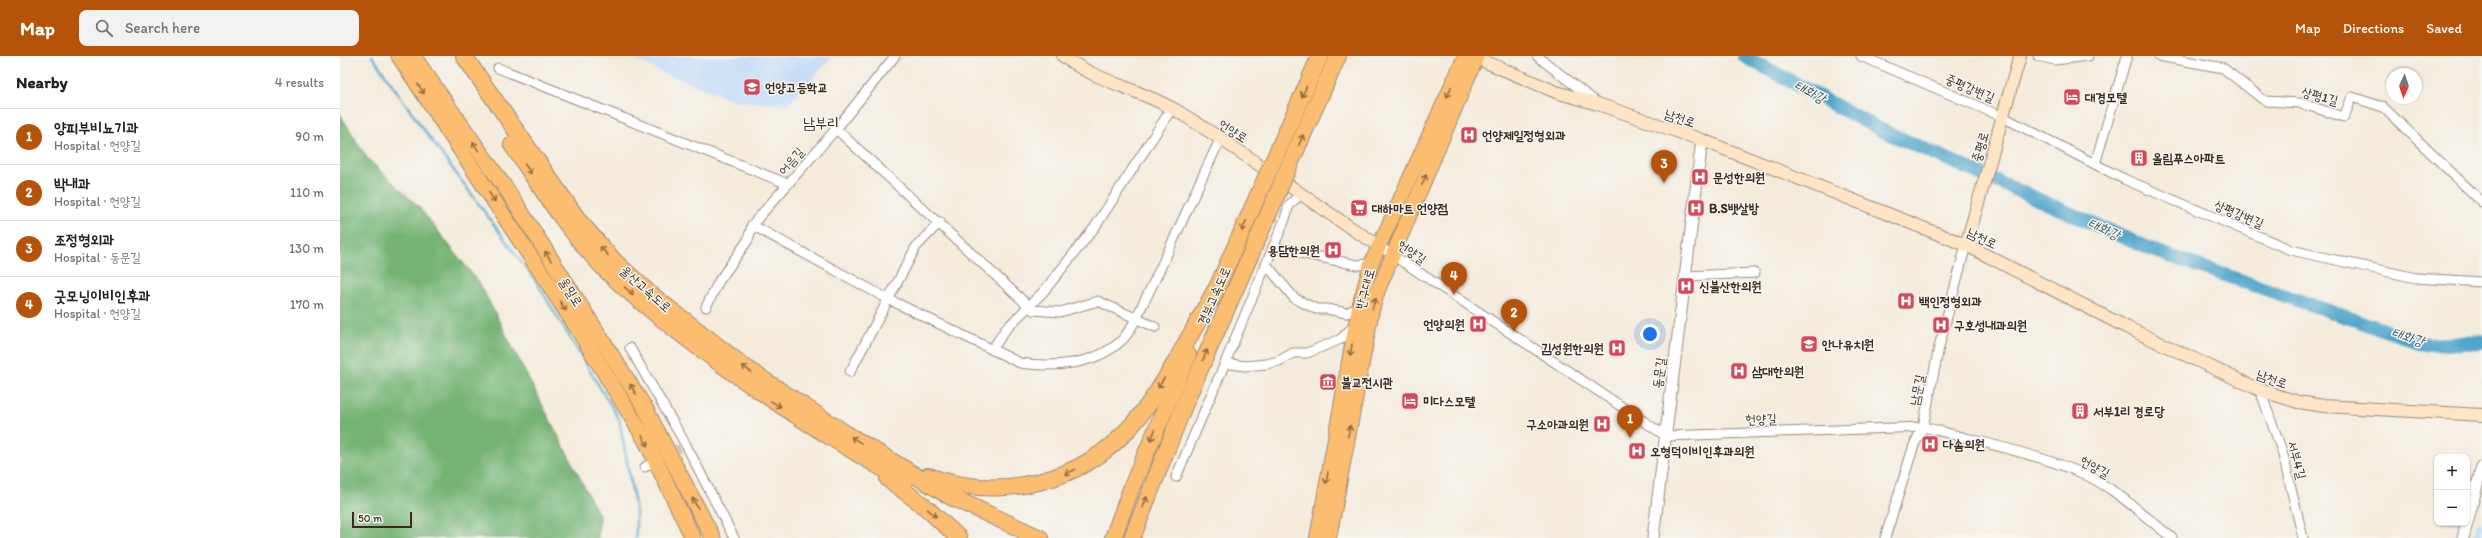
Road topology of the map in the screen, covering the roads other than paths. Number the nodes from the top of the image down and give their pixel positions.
1 (399, 56) edge
2 (413, 56) edge
3 (451, 56) edge
4 (464, 56) edge
5 (895, 56) edge
6 (1063, 56) edge
7 (1320, 56) edge
8 (1338, 56) edge
9 (1472, 56) edge
10 (1537, 56) edge
11 (1861, 56) edge
12 (2020, 56) edge
13 (2038, 56) edge
14 (2088, 56) edge
15 (2127, 56) edge
16 (2159, 56) edge
17 (498, 68) dead end
18 (1598, 104) junction
19 (1172, 108) junction
20 (2002, 121) junction
21 (836, 129) junction
22 (1220, 140) junction
23 (1702, 140) junction
24 (2095, 164) junction
25 (788, 184) junction
26 (1301, 194) junction
27 (2482, 202) edge
28 (940, 222) junction
29 (752, 225) junction
30 (1966, 245) junction
31 (1274, 246) junction
32 (1379, 246) junction
33 (1392, 254) junction
34 (1266, 264) junction
35 (1371, 264) junction
36 (1756, 273) dead end
37 (1685, 276) junction
38 (2482, 282) edge
39 (1216, 289) junction
40 (888, 299) junction
41 (706, 307) dead end
42 (1028, 307) junction
43 (1359, 307) junction
44 (1135, 319) junction
45 (1356, 324) junction
46 (1155, 327) dead end
47 (630, 348) dead end
48 (992, 350) junction
49 (1225, 363) junction
50 (850, 372) dead end
51 (2260, 390) junction
52 (2482, 415) edge
53 (1923, 427) junction
54 (1666, 436) junction
55 (846, 446) junction
56 (890, 460) junction
57 (653, 462) tunnel mouth
58 (645, 467) dead end
59 (2482, 468) edge
60 (1176, 477) dead end
61 (692, 538) edge
62 (713, 538) edge
63 (734, 538) edge
64 (960, 538) edge
65 (1017, 538) edge
66 (1040, 538) edge
67 (1113, 538) edge
68 (1132, 538) edge
69 (1317, 538) edge
70 (1329, 538) edge
71 (1653, 538) edge
72 (1886, 538) edge
73 (2172, 538) edge
74 (2303, 538) edge
75 (2463, 538) edge

1 -> 61 highway, 울밀로
62 -> 2 highway, 울밀로
3 -> 55 highway, 울산고속도로
56 -> 4 highway, 울산고속도로
5 - 21 street, 어음길
6 - 19 main road, 언양로
7 -> 39 highway, 경부고속도로, bridge
68 -> 8 highway, 경부고속도로, bridge
9 - 18 main road, 남천로
9 -> 32 main road, 반구대로
33 -> 9 main road, 반구대로
10 - 18 street
11 - 20 street, 중평강변길
12 - 20 main road, 중평로
13 - 14 street
15 - 24 street
16 - 27 street, 상평1길
17 - 25 street
18 - 23 main road, 남천로
19 - 22 main road, 언양로
19 - 42 street
20 - 24 street, 상평강변길
20 - 30 main road, 중평로
21 - 25 street, 어음길
21 - 28 street
22 - 26 main road, 언양로
22 - 44 street
23 - 30 main road, 남천로
23 - 37 street, 동문길
24 - 38 street, 상평강변길
25 - 29 street, 어음길
26 - 31 street
26 - 32 main road, 언양로
28 - 40 street
28 - 42 street
29 - 40 street
29 - 41 street
30 - 51 main road, 남천로
30 - 53 street, 남문길
31 - 34 street
31 - 35 street
32 - 33 street, 헌양길
32 - 35 main road, 반구대로
33 - 54 street, 헌양길
70 -> 33 main road, 반구대로
34 - 43 street
34 - 49 street
35 - 43 main road, 반구대로
36 - 37 street
37 - 54 street, 동문길
39 -> 56 highway
39 -> 67 highway, 경부고속도로
40 - 48 street
40 - 50 street
42 - 44 street
42 - 48 street
43 - 45 main road, 반구대로
44 - 46 street
44 - 48 street
45 - 49 street
45 -> 69 main road, 반구대로
47 - 63 street
49 - 60 street
51 - 52 main road, 남천로
51 - 74 street, 서부4길
53 - 54 street, 헌양길
53 - 72 street, 남문길
53 - 73 street, 헌양길
54 - 71 street, 동문길
55 -> 64 highway
55 - 65 highway
56 - 66 highway
57 - 58 street
59 - 75 street

